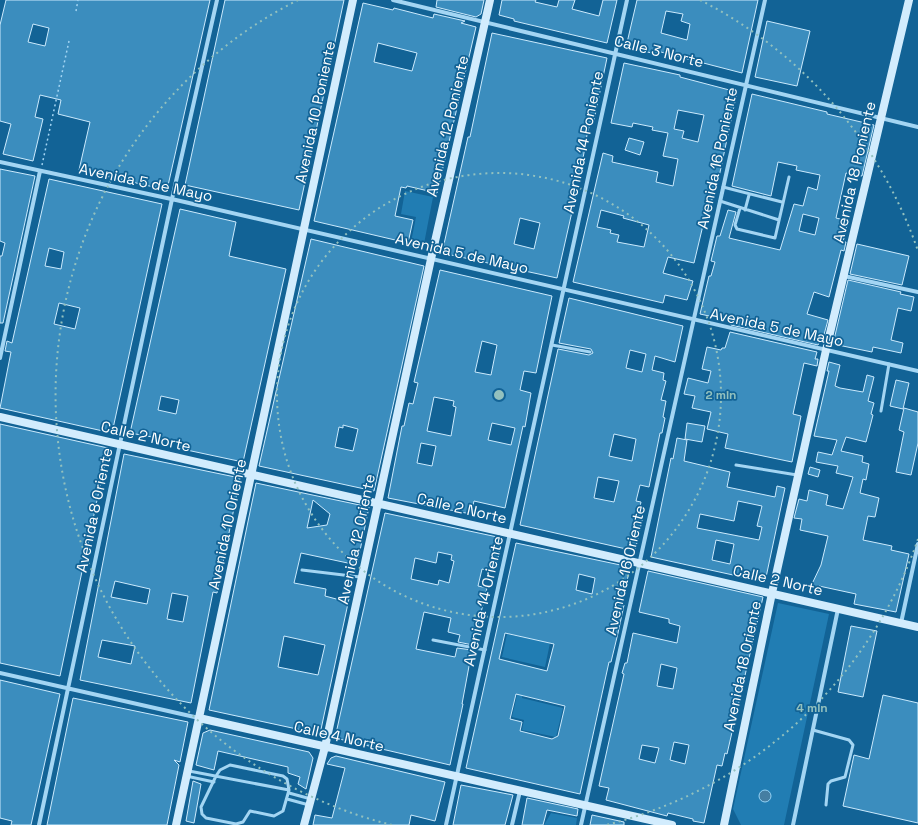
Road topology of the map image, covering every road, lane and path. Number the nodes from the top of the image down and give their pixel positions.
1 (78, 0) edge
2 (217, 0) edge
3 (353, 0) edge
4 (393, 0) edge
5 (490, 0) edge
6 (627, 0) edge
7 (765, 0) edge
8 (909, 0) edge
9 (76, 11) dead end
10 (486, 21) junction
11 (69, 41) dead end
12 (614, 53) junction
13 (746, 85) junction
14 (881, 118) junction
15 (918, 127) edge
16 (0, 162) edge
17 (40, 171) junction
18 (789, 177) dead end
19 (723, 187) junction
20 (749, 195) junction
21 (172, 199) junction
22 (720, 201) junction
23 (782, 202) junction
24 (740, 208) junction
25 (745, 210) junction
26 (779, 220) junction
27 (305, 230) junction
28 (431, 259) junction
29 (844, 276) junction
30 (564, 289) junction
31 (918, 292) edge
32 (693, 321) junction
33 (552, 345) junction
34 (826, 350) junction
35 (590, 352) dead end
36 (0, 358) edge
37 (889, 364) junction
38 (918, 371) edge
39 (881, 411) dead end
40 (0, 417) edge
41 (120, 444) junction
42 (736, 464) dead end
43 (252, 474) junction
44 (798, 475) junction
45 (378, 503) junction
46 (511, 534) junction
47 (918, 544) edge
48 (638, 563) junction
49 (302, 570) dead end
50 (362, 578) junction
51 (772, 593) junction
52 (838, 608) junction
53 (901, 623) junction
54 (918, 627) edge
55 (433, 640) dead end
56 (485, 650) junction
57 (0, 673) edge
58 (68, 688) junction
59 (199, 718) junction
60 (813, 730) junction
61 (325, 747) junction
62 (187, 773) junction
63 (216, 776) junction
64 (457, 778) junction
65 (214, 782) junction
66 (520, 791) junction
67 (289, 792) junction
68 (288, 799) junction
69 (310, 802) junction
70 (585, 805) junction
71 (826, 805) dead end
72 (668, 824) edge
73 (39, 825) edge
74 (176, 825) edge
75 (304, 825) edge
76 (446, 825) edge
77 (512, 825) edge
78 (581, 825) edge
79 (724, 825) edge
80 (793, 825) edge

1 - 9 path
2 - 21 street, Avenida 8 Oriente
3 - 27 street, Avenida 10 Poniente
4 - 10 street, Calle 3 Norte
5 - 10 street, Avenida 12 Poniente
6 - 12 street, Avenida 14 Poniente
7 - 13 street, Avenida 16 Poniente
8 - 14 street, Avenida 18 Poniente
10 - 12 street, Calle 3 Norte
10 - 28 street, Avenida 12 Poniente
11 - 17 path
12 - 13 street, Calle 3 Norte
12 - 30 street, Avenida 14 Poniente
13 - 14 street, Calle 3 Norte
13 - 19 street, Avenida 16 Poniente
14 - 15 street, Calle 3 Norte
14 - 29 street, Avenida 18 Poniente
16 - 17 street, Avenida 5 de Mayo
17 - 21 street, Avenida 5 de Mayo
17 - 36 street
18 - 23 lane
19 - 20 lane
19 - 22 street, Avenida 16 Poniente
20 - 23 lane
20 - 25 lane
21 - 27 street, Avenida 5 de Mayo
21 - 41 street, Avenida 8 Oriente
22 - 24 lane
22 - 32 street, Avenida 16 Poniente
23 - 26 lane
24 - 25 lane
24 - 26 lane
25 - 26 lane
27 - 28 street, Avenida 5 de Mayo
27 - 43 street, Avenida 10 Oriente
28 - 30 street, Avenida 5 de Mayo
28 - 45 street, Avenida 12 Oriente
29 - 31 street
29 - 34 street, Avenida 18 Poniente
30 - 32 street, Avenida 5 de Mayo
30 - 33 street, Avenida 14 Oriente
32 - 34 street, Avenida 5 de Mayo
32 - 48 street, Avenida 16 Oriente
33 - 35 lane
33 - 46 street, Avenida 14 Oriente
34 - 37 street, Avenida 5 de Mayo
34 - 44 street, Avenida 18 Oriente
37 - 38 street, Avenida 5 de Mayo
37 - 39 lane
40 - 41 street, Calle 2 Norte
41 - 43 street, Calle 2 Norte
41 - 58 street, Avenida 8 Oriente
42 - 44 lane
43 - 45 street, Calle 2 Norte
43 - 59 street, Avenida 10 Oriente
44 - 51 street, Avenida 18 Oriente
45 - 46 street, Calle 2 Norte
45 - 50 street, Avenida 12 Oriente
46 - 48 street, Calle 2 Norte
46 - 56 street, Avenida 14 Oriente
47 - 53 street
48 - 51 street, Calle 2 Norte
48 - 70 street, Avenida 16 Oriente
49 - 50 lane
50 - 61 street, Avenida 12 Oriente
51 - 52 street, Calle 2 Norte
51 - 79 street, Avenida 18 Oriente
52 - 53 street, Calle 2 Norte
52 - 60 street
53 - 54 street, Calle 2 Norte
55 - 56 lane
56 - 64 street, Avenida 14 Oriente
57 - 58 street, Calle 4 Norte
58 - 59 street, Calle 4 Norte
58 - 73 street, Avenida 8 Oriente
59 - 61 street, Calle 4 Norte
59 - 62 street, Avenida 10 Oriente
60 - 71 lane
60 - 80 street
61 - 64 street, Calle 4 Norte
61 - 69 street, Avenida 12 Oriente
62 - 63 lane
62 - 65 lane
62 - 74 street, Avenida 10 Oriente
63 - 65 lane
63 - 67 lane
63 - 67 lane
64 - 66 street, Calle 4 Norte
64 - 76 street, Avenida 14 Oriente
65 - 68 lane
66 - 70 street, Calle 4 Norte
66 - 77 street
67 - 68 lane
67 - 69 lane
68 - 69 lane
69 - 75 street, Avenida 12 Oriente
70 - 72 street, Calle 4 Norte
70 - 78 street, Avenida 16 Oriente

